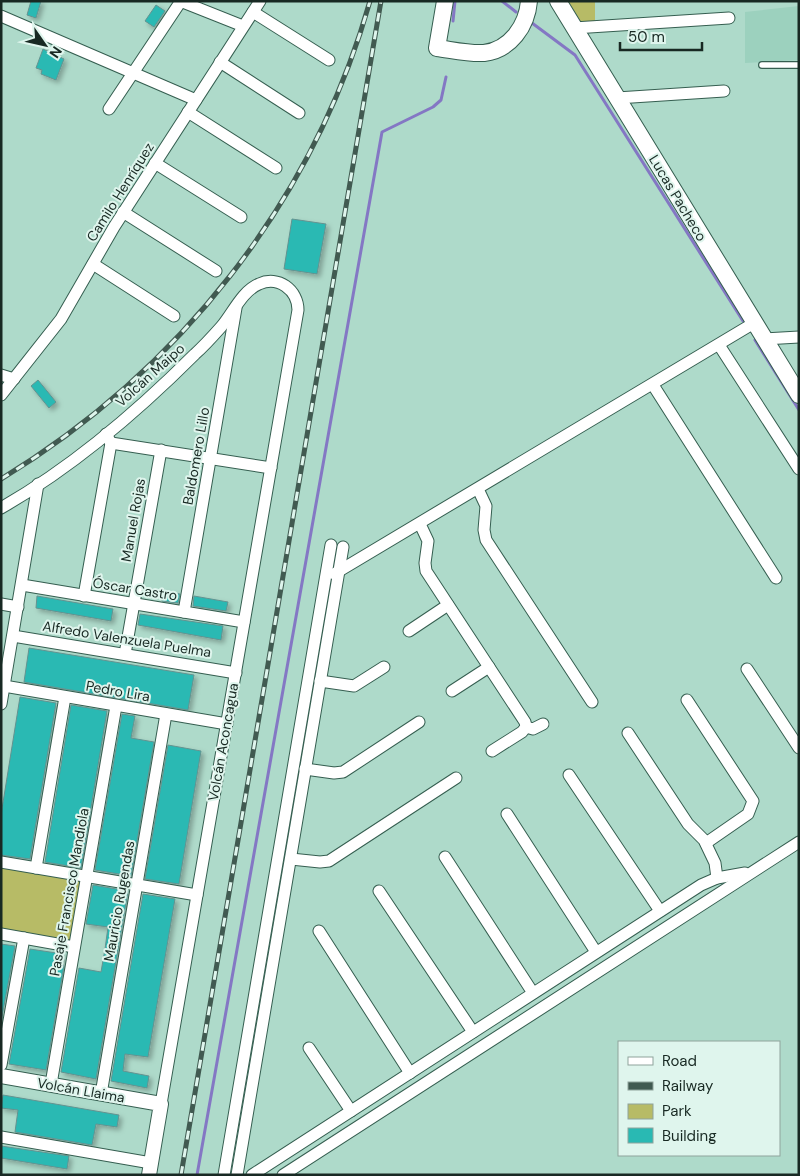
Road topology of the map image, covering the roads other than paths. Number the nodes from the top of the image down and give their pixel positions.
1 (180, 1) edge
2 (260, 1) edge
3 (445, 1) edge
4 (529, 1) edge
5 (558, 1) edge
6 (253, 12) junction
7 (1, 16) edge
8 (729, 18) dead end
9 (243, 26) junction
10 (574, 28) junction
11 (330, 60) dead end
12 (220, 62) junction
13 (762, 65) dead end
14 (799, 65) edge
15 (133, 73) junction
16 (724, 91) dead end
17 (617, 98) junction
18 (196, 100) junction
19 (109, 109) dead end
20 (188, 112) junction
21 (299, 113) dead end
22 (155, 163) junction
23 (276, 168) dead end
24 (124, 212) junction
25 (241, 217) dead end
26 (93, 264) junction
27 (216, 271) dead end
28 (237, 306) junction
29 (298, 310) joint
30 (174, 316) dead end
31 (754, 323) junction
32 (799, 336) edge
33 (764, 338) junction
34 (719, 345) junction
35 (1, 375) edge
36 (14, 379) junction
37 (653, 385) junction
38 (1, 395) edge
39 (799, 395) edge
40 (109, 438) junction
41 (161, 450) junction
42 (211, 458) junction
43 (271, 468) junction
44 (799, 469) edge
45 (38, 484) junction
46 (478, 489) junction
47 (1, 508) edge
48 (420, 524) junction
49 (331, 546) dead end
50 (343, 547) dead end
51 (338, 572) junction
52 (325, 578) junction
53 (776, 578) dead end
54 (22, 585) junction
55 (84, 596) junction
56 (1, 604) edge
57 (134, 604) junction
58 (448, 605) junction
59 (18, 607) junction
60 (184, 612) junction
61 (244, 622) junction
62 (409, 630) dead end
63 (13, 636) junction
64 (125, 654) junction
65 (5, 657) edge
66 (384, 667) dead end
67 (489, 667) junction
68 (747, 669) dead end
69 (236, 673) junction
70 (320, 682) junction
71 (4, 686) junction
72 (452, 691) dead end
73 (65, 697) junction
74 (687, 700) dead end
75 (592, 702) dead end
76 (1, 704) edge
77 (116, 706) junction
78 (166, 714) junction
79 (419, 722) dead end
80 (227, 724) junction
81 (543, 724) dead end
82 (526, 727) junction
83 (628, 733) dead end
84 (799, 748) edge
85 (492, 751) dead end
86 (306, 769) junction
87 (569, 775) dead end
88 (456, 778) dead end
89 (507, 814) dead end
90 (799, 842) edge
91 (706, 843) junction
92 (445, 857) dead end
93 (291, 859) junction
94 (1, 862) edge
95 (36, 868) junction
96 (752, 871) junction
97 (86, 876) junction
98 (717, 878) junction
99 (137, 885) junction
100 (379, 891) dead end
101 (197, 895) junction
102 (660, 911) junction
103 (319, 932) dead end
104 (1, 934) edge
105 (24, 938) junction
106 (74, 947) junction
107 (596, 952) junction
108 (533, 993) junction
109 (473, 1032) junction
110 (309, 1048) dead end
111 (1, 1064) edge
112 (410, 1073) junction
113 (1, 1076) edge
114 (50, 1084) junction
115 (101, 1094) junction
116 (161, 1104) junction
117 (351, 1112) junction
118 (1, 1137) edge
119 (290, 1150) junction
120 (298, 1165) junction
121 (150, 1169) edge
122 (224, 1175) edge
123 (238, 1175) edge
124 (252, 1175) edge
125 (282, 1175) edge

1 - 9 street
1 - 15 street
2 - 6 street, Camilo Henríquez
3 - 4 main road
5 - 10 main road, Lucas Pacheco
6 - 9 street, Camilo Henríquez
6 - 11 street
7 - 15 street
8 - 10 street
9 - 12 street, Camilo Henríquez
10 - 17 main road, Lucas Pacheco
12 - 18 street, Camilo Henríquez
12 - 21 street
13 - 14 lane
15 - 18 street
15 - 19 street
16 - 17 street
17 - 31 main road, Lucas Pacheco
18 - 20 street, Camilo Henríquez
20 - 22 street, Camilo Henríquez
20 - 23 street
22 - 24 street, Camilo Henríquez
22 - 25 street
24 - 26 street, Camilo Henríquez
24 - 27 street
26 - 30 street
26 - 36 street, Camilo Henríquez
28 - 29 street, Volcán Maipo
28 - 40 street, Volcán Maipo
28 - 42 street, Baldomero Lillo
29 - 43 street, Volcán Aconcagua
31 - 33 main road, Lucas Pacheco
31 - 34 street
32 - 33 street
33 - 39 main road, Lucas Pacheco
34 - 37 street
34 - 44 street
35 - 36 street
36 - 38 street, Camilo Henríquez
37 - 46 street
37 - 53 street
40 - 41 street
40 - 45 street, Volcán Maipo
40 - 55 street
41 - 42 street
41 - 57 street, Manuel Rojas
42 - 43 street
42 - 60 street, Baldomero Lillo
43 - 61 street, Volcán Aconcagua
45 - 47 street, Volcán Maipo
45 - 54 street
46 - 48 street
46 - 75 street
48 - 51 street
48 - 58 street
49 - 52 street
50 - 51 street
51 - 52 street
51 - 70 street
52 - 122 street
54 - 55 street, Óscar Castro
54 - 59 street
55 - 57 street, Óscar Castro
56 - 59 street
57 - 60 street, Óscar Castro
57 - 64 street, Manuel Rojas
58 - 62 street
58 - 67 street
59 - 63 street
60 - 61 street, Óscar Castro
61 - 69 street, Volcán Aconcagua
63 - 64 street, Alfredo Valenzuela Puelma
63 - 65 street
64 - 69 street, Alfredo Valenzuela Puelma
65 - 71 street
66 - 70 street
67 - 72 street
67 - 82 street
68 - 84 street
69 - 80 street, Volcán Aconcagua
70 - 86 street
71 - 73 street, Pedro Lira
71 - 76 street
73 - 77 street, Pedro Lira
73 - 95 street
74 - 91 street
77 - 78 street, Pedro Lira
77 - 97 street, Pasaje Francisco Mandiola
78 - 80 street, Pedro Lira
78 - 99 street, Mauricio Rugendas
79 - 86 street
80 - 101 street, Volcán Aconcagua
81 - 82 street
82 - 85 street
83 - 91 street
86 - 93 street
87 - 102 street
88 - 93 street
89 - 107 street
90 - 96 street
91 - 98 street
92 - 108 street
93 - 123 street
94 - 95 street
95 - 97 street
96 - 98 street
96 - 120 street
97 - 99 street
97 - 106 street, Pasaje Francisco Mandiola
98 - 102 street
99 - 101 street
99 - 115 street, Mauricio Rugendas
100 - 109 street
101 - 116 street, Volcán Aconcagua
102 - 107 street
103 - 112 street
104 - 105 street
105 - 106 street
105 - 111 street
106 - 114 street, Pasaje Francisco Mandiola
107 - 108 street
108 - 109 street
109 - 112 street
110 - 117 street
112 - 117 street
113 - 114 street, Volcán Llaima
114 - 115 street, Volcán Llaima
115 - 116 street, Volcán Llaima
116 - 121 street, Volcán Aconcagua
117 - 119 street
118 - 121 street
119 - 120 street
119 - 124 street
120 - 125 street

